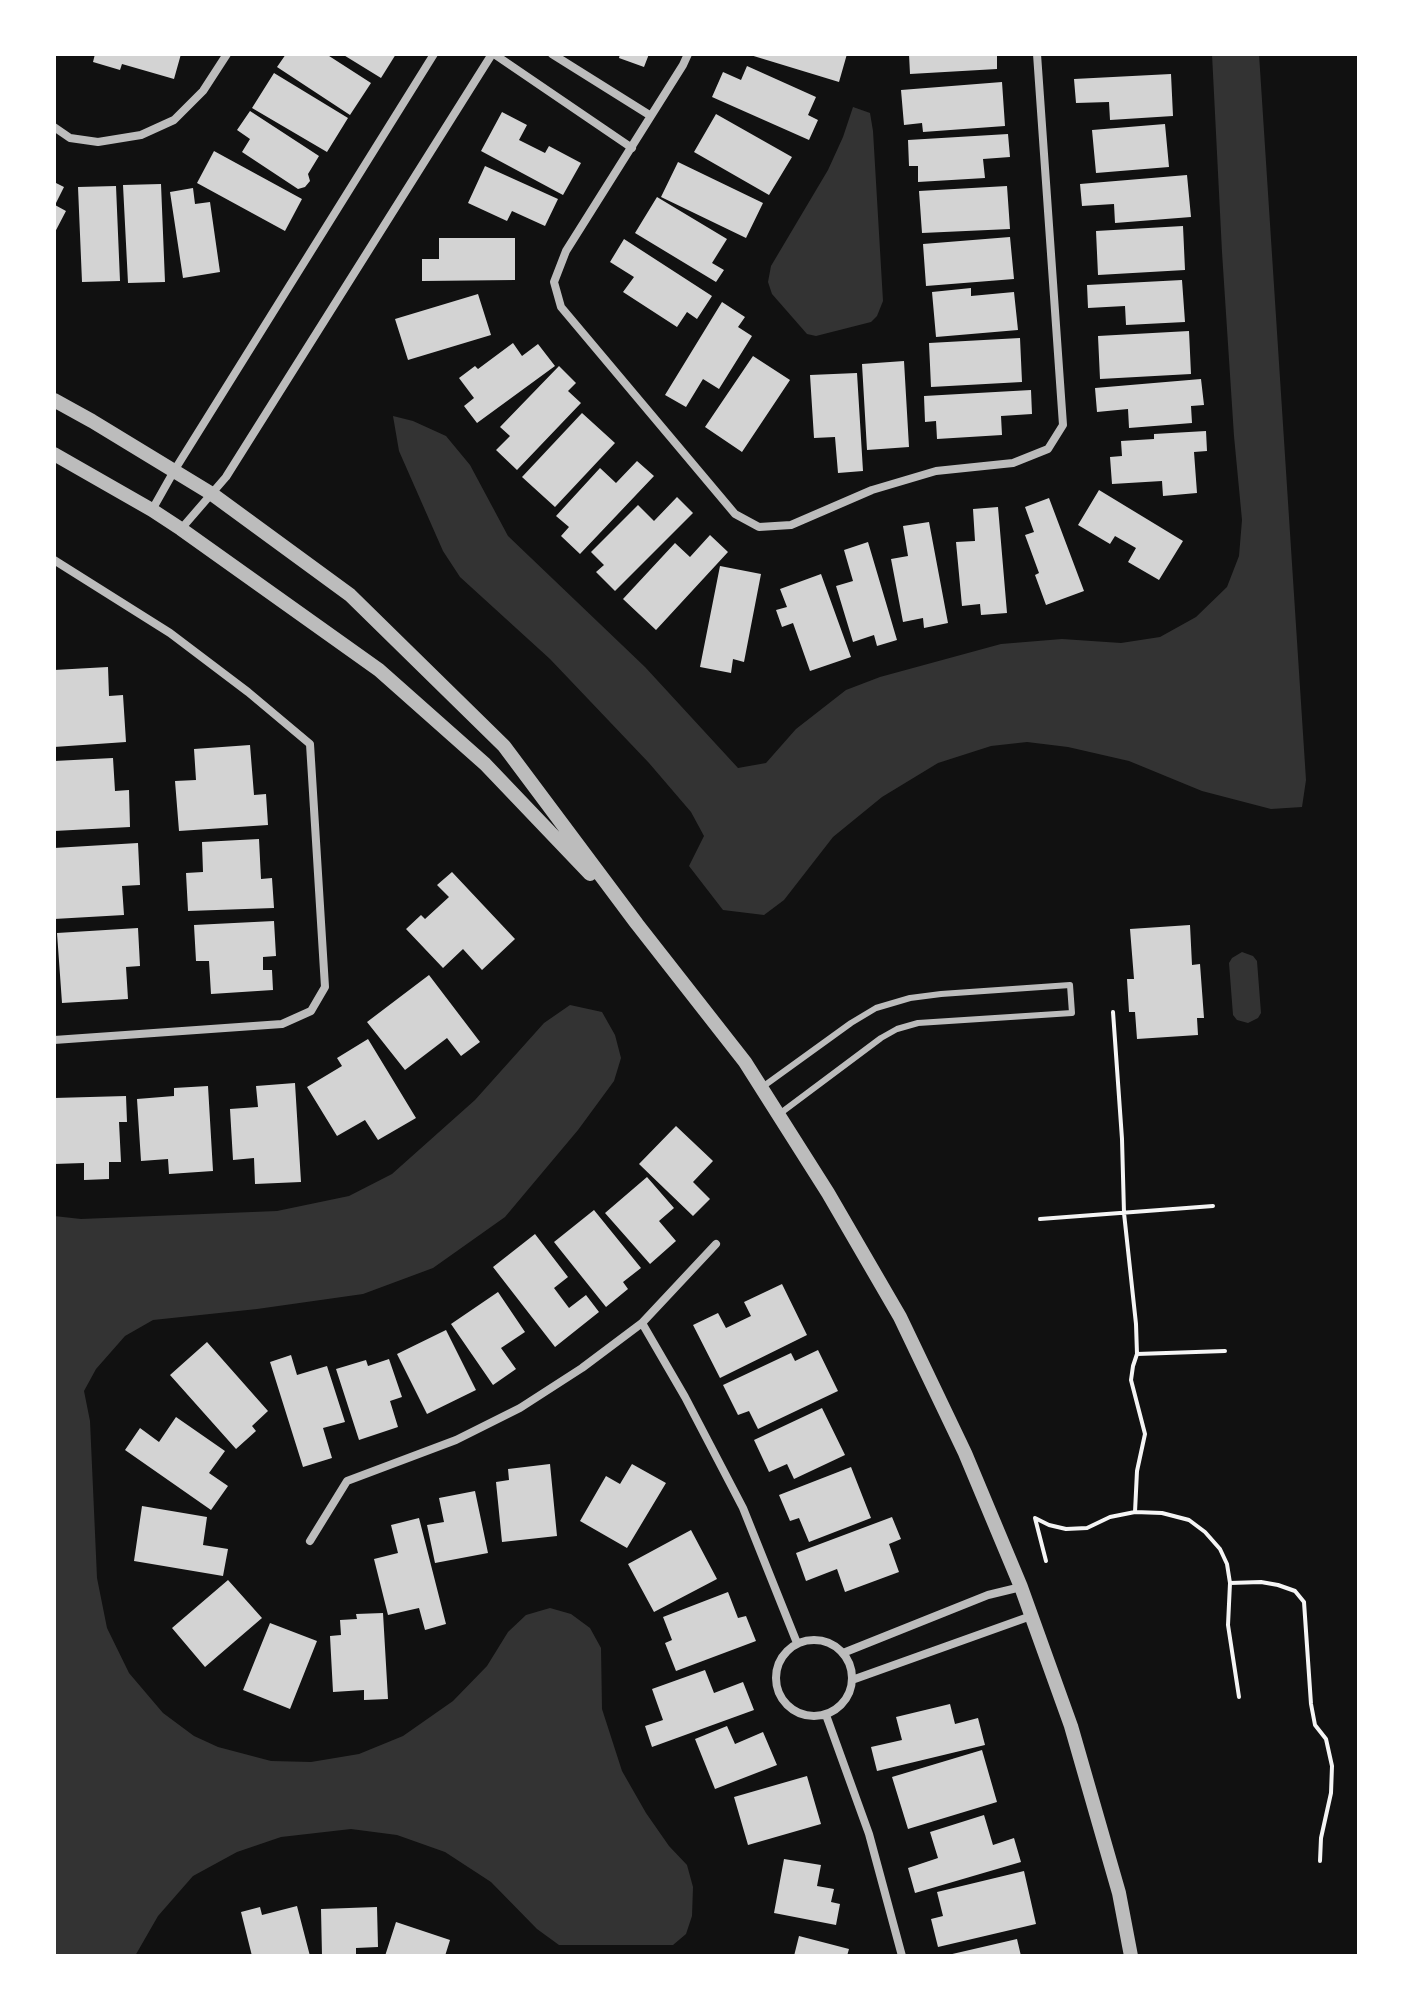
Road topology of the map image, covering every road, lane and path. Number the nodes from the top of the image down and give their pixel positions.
1 (227, 54) edge
2 (434, 54) edge
3 (493, 54) edge
4 (552, 54) edge
5 (688, 54) edge
6 (1037, 54) edge
7 (651, 116) junction
8 (54, 127) edge
9 (632, 148) junction
10 (54, 400) edge
11 (54, 454) edge
12 (174, 471) junction
13 (212, 494) junction
14 (152, 510) junction
15 (181, 529) junction
16 (54, 560) edge
17 (637, 924) junction
18 (1113, 1012) dead end
19 (54, 1040) edge
20 (761, 1088) junction
21 (778, 1115) junction
22 (1213, 1206) dead end
23 (1124, 1213) junction
24 (1040, 1219) dead end
25 (716, 1244) dead end
26 (642, 1323) junction
27 (1225, 1351) dead end
28 (1137, 1354) junction
29 (1135, 1512) junction
30 (310, 1541) dead end
31 (1046, 1561) dead end
32 (1230, 1583) junction
33 (1021, 1587) junction
34 (1031, 1616) junction
35 (797, 1643) junction
36 (843, 1653) junction
37 (852, 1680) junction
38 (1239, 1697) dead end
39 (826, 1715) junction
40 (1320, 1861) dead end
41 (902, 1956) edge
42 (1131, 1956) edge

1 - 8 street
2 - 12 street
3 - 9 street
3 - 13 street
4 - 7 street
5 - 7 street
6 - 9 street
7 - 9 street
10 - 12 street
11 - 14 street
12 - 13 street
12 - 14 street
13 - 15 street
13 - 17 street
14 - 15 street
15 - 17 street
16 - 19 street
17 - 20 street
18 - 23 path
20 - 21 street
20 - 21 lane
21 - 33 street
22 - 23 path
23 - 24 path
23 - 28 path
25 - 26 street
26 - 30 street
26 - 35 street
27 - 28 path
28 - 29 path
29 - 31 path
29 - 32 path
32 - 38 path
32 - 40 path
33 - 34 street
33 - 36 street
34 - 37 street
34 - 42 street
35 - 36 street
35 - 39 street
36 - 37 street
37 - 39 street
39 - 41 street

